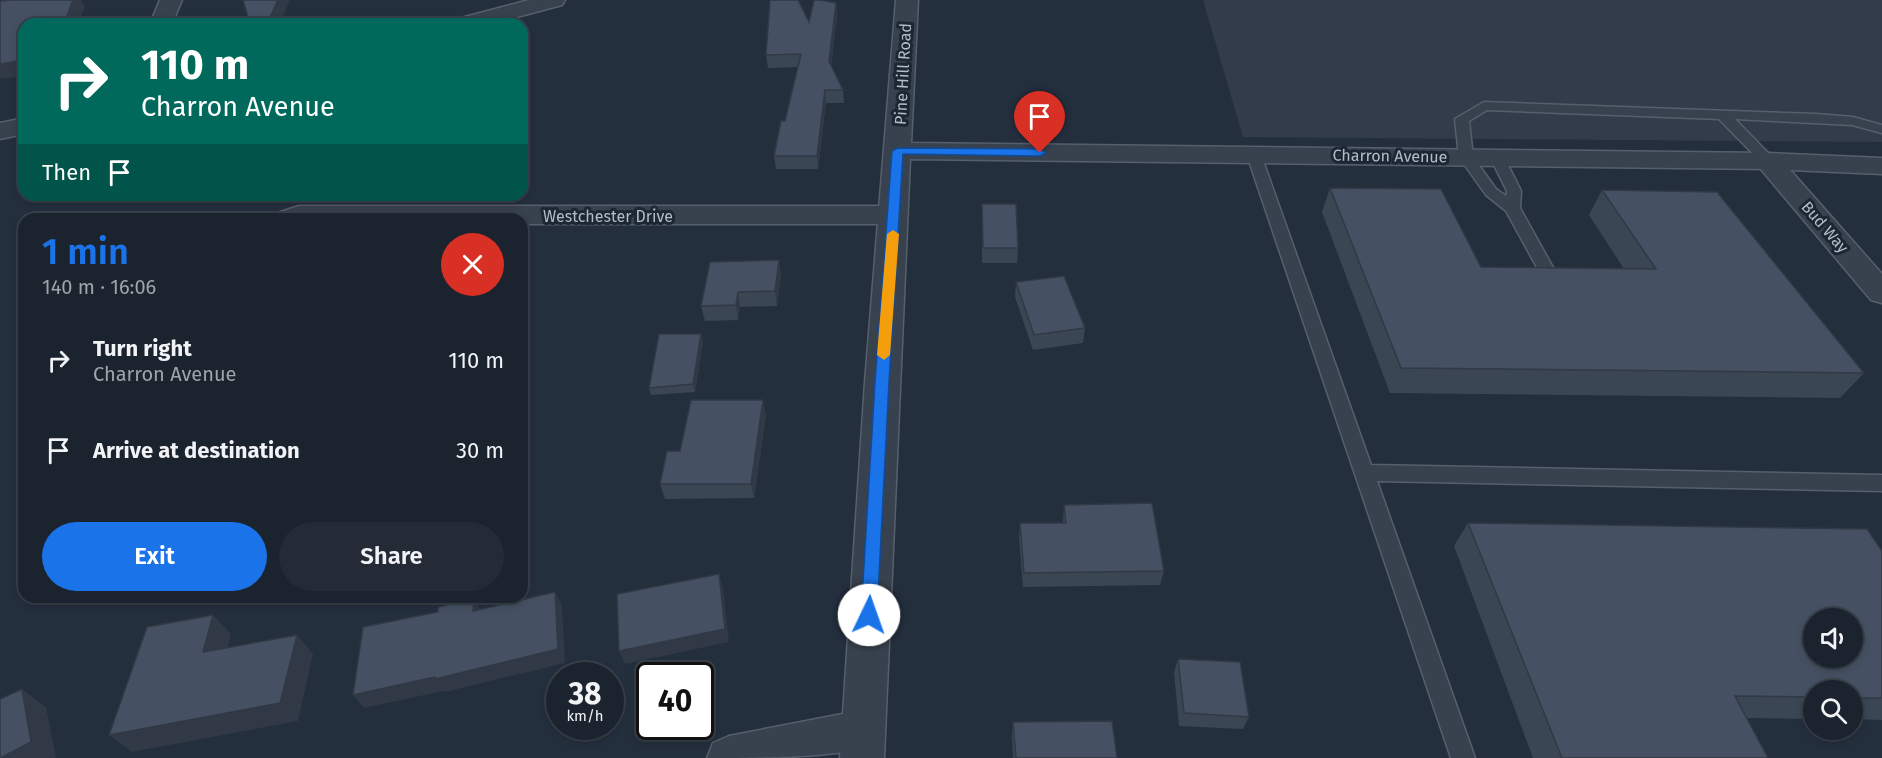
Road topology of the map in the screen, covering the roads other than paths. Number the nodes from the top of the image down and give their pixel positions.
1 (171, 0) edge
2 (554, 0) edge
3 (907, 0) edge
4 (164, 18) edge
5 (487, 18) edge
6 (1722, 114) junction
7 (18, 127) edge
8 (1882, 129) edge
9 (0, 131) edge
10 (898, 151) junction
11 (1254, 155) junction
12 (1466, 157) junction
13 (1497, 157) junction
14 (1768, 161) junction
15 (1882, 166) edge
16 (1512, 208) junction
17 (894, 215) junction
18 (528, 216) edge
19 (1548, 273) edge
20 (1882, 293) edge
21 (1364, 473) junction
22 (1882, 483) edge
23 (862, 745) edge
24 (729, 758) edge
25 (1463, 758) edge

1 - 4 street
2 - 5 street
3 - 10 street, Pine Hill Road
6 - 8 lane
6 - 12 lane
6 - 14 lane
7 - 9 street
10 - 11 street, Charron Avenue
10 - 17 street, Pine Hill Road
11 - 12 street, Charron Avenue
11 - 21 lane
12 - 13 street, Charron Avenue
12 - 16 lane
13 - 14 street, Charron Avenue
13 - 16 lane
14 - 15 street, Charron Avenue
14 - 20 street, Bud Way
16 - 19 lane
17 - 18 street, Westchester Drive
17 - 23 street, Pine Hill Road
21 - 22 lane
21 - 25 lane
23 - 24 street

